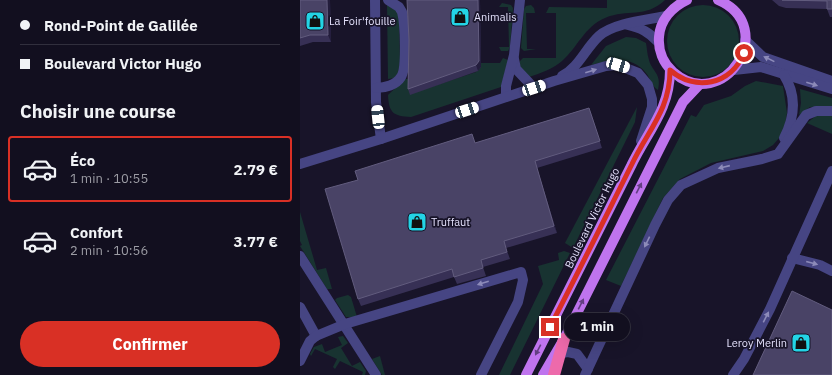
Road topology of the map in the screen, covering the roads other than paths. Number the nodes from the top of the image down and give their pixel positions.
1 (375, 0) edge
2 (388, 0) edge
3 (520, 0) edge
4 (687, 0) edge
5 (718, 0) edge
6 (732, 5) edge
7 (666, 16) junction
8 (626, 25) junction
9 (745, 40) junction
10 (658, 42) junction
11 (514, 55) junction
12 (670, 70) junction
13 (734, 70) junction
14 (784, 74) junction
15 (554, 81) junction
16 (832, 81) edge
17 (700, 84) junction
18 (376, 88) junction
19 (534, 88) junction
20 (832, 89) edge
21 (506, 97) junction
22 (832, 111) edge
23 (381, 139) junction
24 (637, 153) junction
25 (762, 159) junction
26 (300, 164) edge
27 (832, 171) edge
28 (822, 192) junction
29 (832, 196) edge
30 (300, 256) edge
31 (792, 258) junction
32 (832, 270) edge
33 (300, 307) edge
34 (305, 322) edge
35 (345, 324) junction
36 (316, 336) junction
37 (564, 339) joint
38 (556, 354) junction
39 (300, 361) edge
40 (586, 372) edge
41 (376, 375) edge
42 (480, 375) edge
43 (526, 375) edge
44 (543, 375) edge
45 (554, 375) edge
46 (733, 375) edge

1 - 18 street
2 - 18 street
3 - 11 street
4 - 7 main road
5 - 6 main road
6 - 9 main road
7 - 8 street
7 - 10 main road
8 - 10 street
8 - 15 street
9 - 13 main road
16 -> 9 street
10 - 12 main road
11 - 19 street
11 - 21 street
12 - 17 main road
12 - 24 main road, Boulevard Victor Hugo
13 - 14 street
13 - 17 main road
14 -> 20 street
14 - 25 street
15 - 19 street
15 -> 24 street
37 -> 17 main road
18 - 23 street
19 - 21 street
21 - 23 street
22 - 25 street
23 - 26 street
24 -> 43 main road, Boulevard Victor Hugo
25 -> 40 street
27 - 28 street
28 - 29 street
28 - 31 street
30 - 35 street
31 -> 32 street
46 -> 31 street
33 - 34 street
34 - 36 street
35 - 36 street
35 - 41 street
42 -> 35 street
36 - 39 street
37 - 38 highway
38 - 40 street
38 - 44 main road
38 - 45 highway

